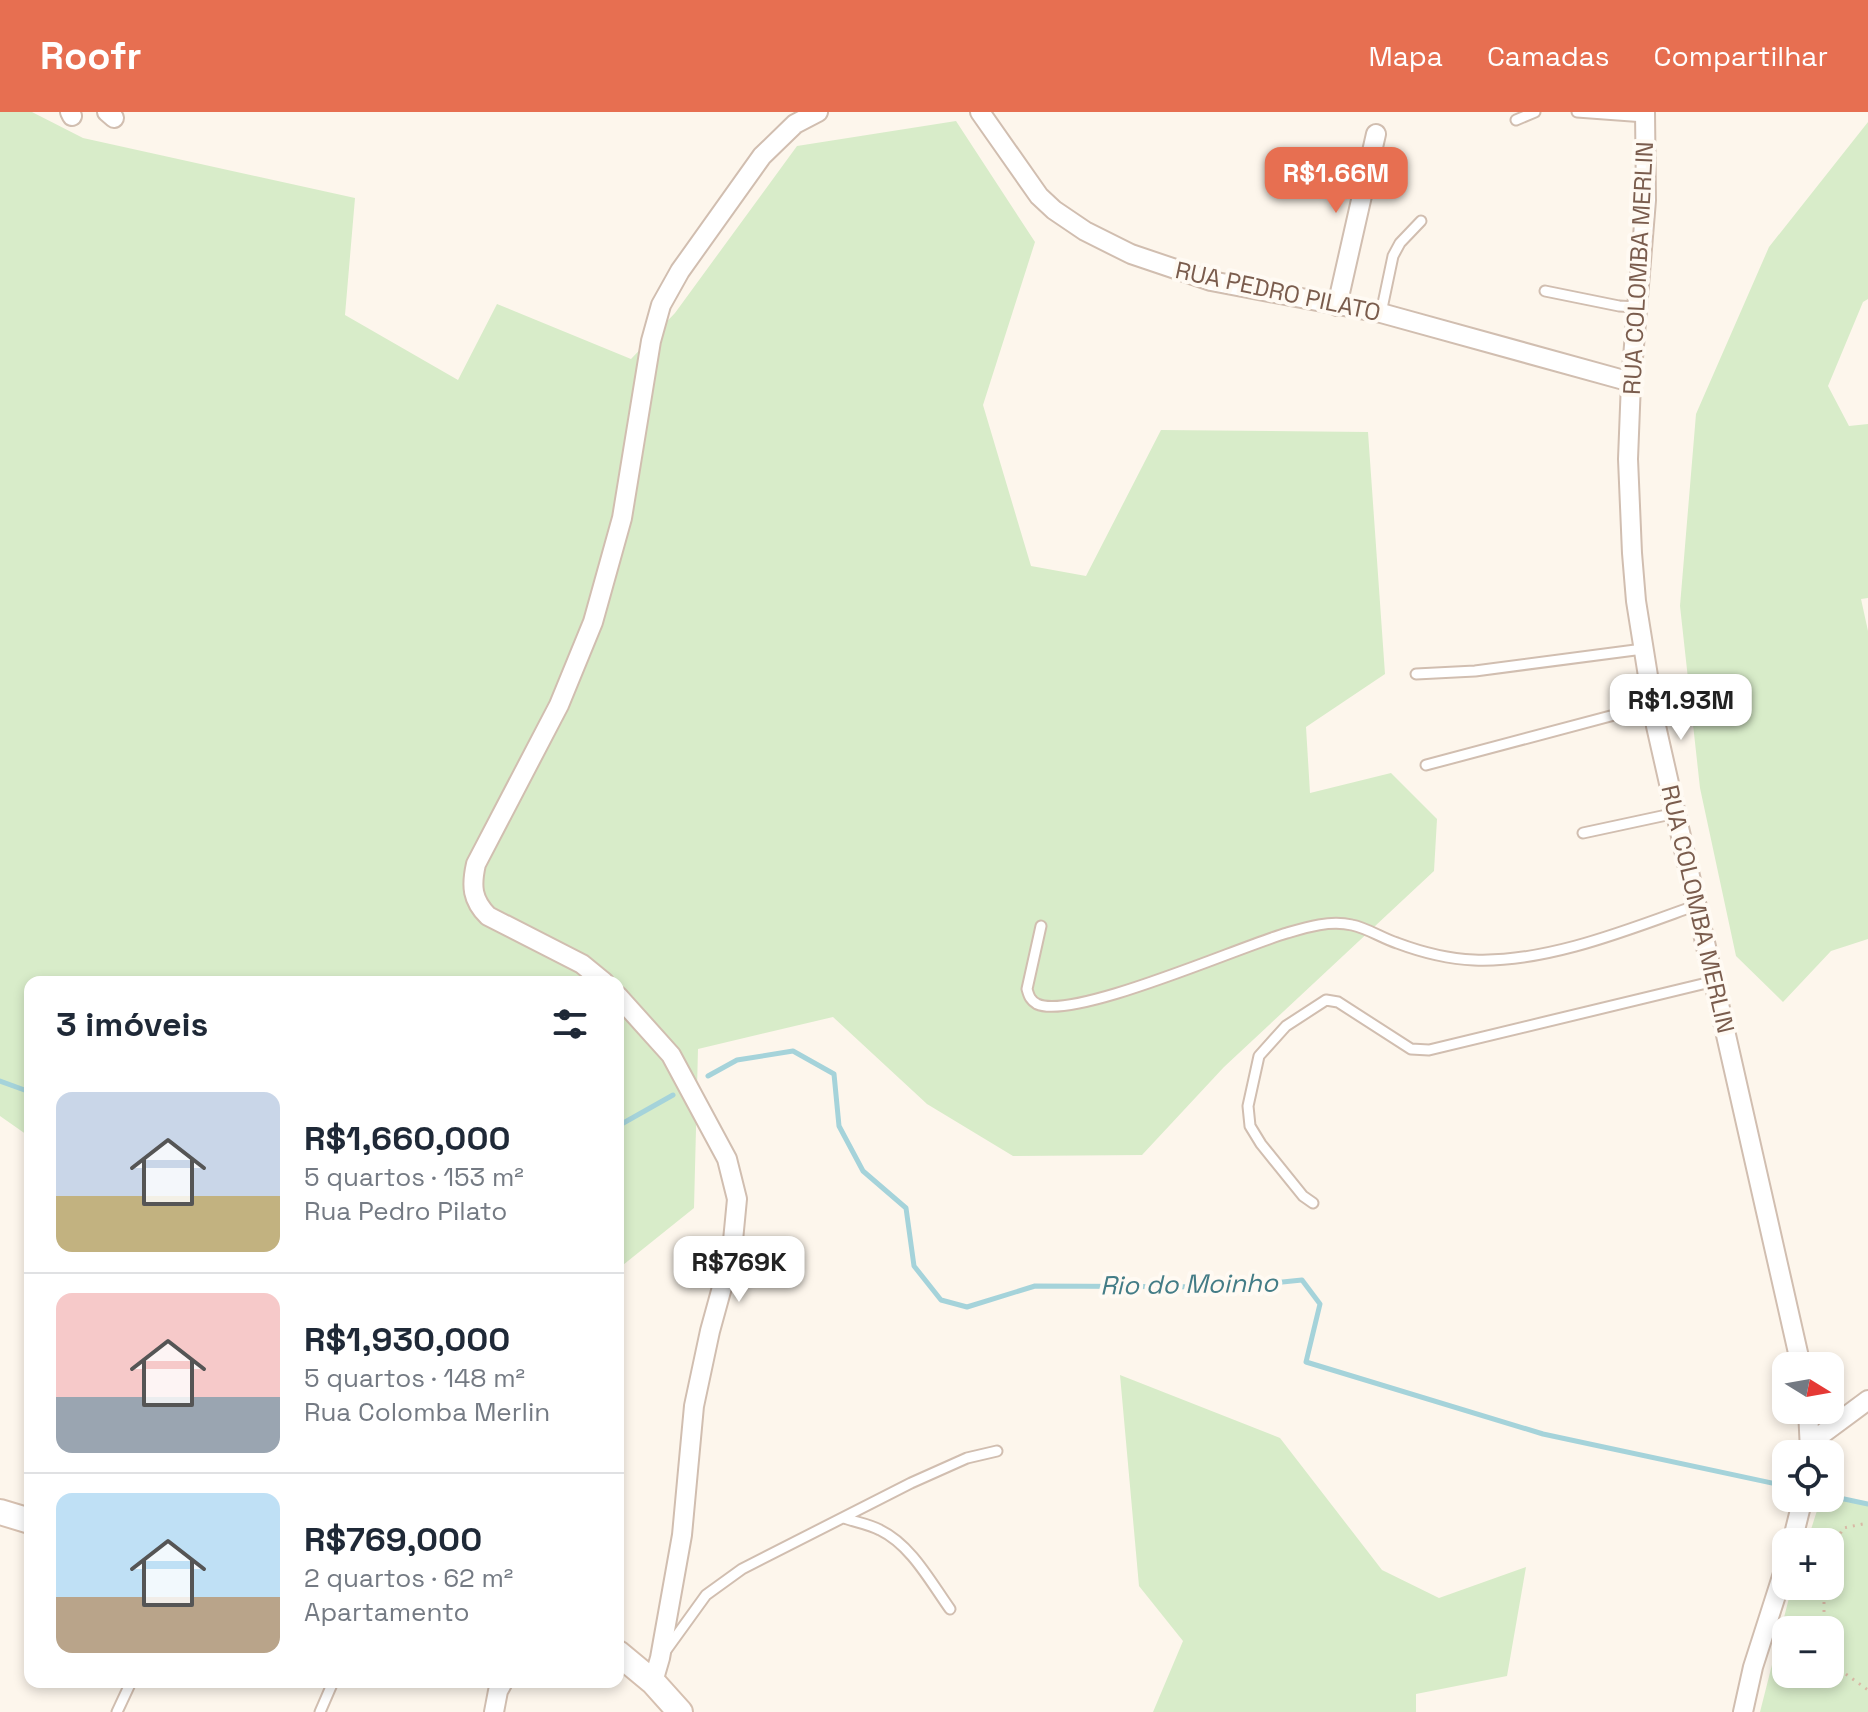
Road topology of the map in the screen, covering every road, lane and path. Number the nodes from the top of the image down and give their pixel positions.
1 (818, 112) edge
2 (980, 112) edge
3 (1535, 112) edge
4 (1577, 112) edge
5 (1645, 114) edge
6 (1516, 120) dead end
7 (1376, 134) dead end
8 (1421, 221) dead end
9 (1545, 291) dead end
10 (1337, 306) junction
11 (1637, 307) junction
12 (1381, 313) junction
13 (1631, 382) junction
14 (1643, 649) junction
15 (1416, 674) dead end
16 (1652, 705) junction
17 (1426, 765) dead end
18 (1676, 813) junction
19 (1583, 833) dead end
20 (1697, 905) junction
21 (1041, 926) dead end
22 (597, 976) edge
23 (1715, 981) junction
24 (624, 1002) edge
25 (1313, 1203) dead end
26 (1798, 1352) edge
27 (1868, 1400) edge
28 (1820, 1440) edge
29 (997, 1451) dead end
30 (0, 1512) edge
31 (844, 1518) junction
32 (24, 1519) edge
33 (1868, 1523) edge
34 (1843, 1528) edge
35 (1774, 1600) edge
36 (950, 1609) dead end
37 (660, 1658) junction
38 (624, 1660) edge
39 (1844, 1673) edge
40 (653, 1682) junction
41 (128, 1688) edge
42 (330, 1688) edge
43 (500, 1688) edge
44 (1868, 1690) edge
45 (117, 1712) edge
46 (320, 1712) edge
47 (494, 1712) edge
48 (680, 1712) edge
49 (1743, 1712) edge

1 - 22 street
2 - 10 street, RUA PEDRO PILATO
3 - 6 lane
4 - 5 lane
5 - 11 street, RUA COLOMBA MERLIN
7 - 10 street
8 - 12 lane
9 - 11 lane
10 - 12 street, RUA PEDRO PILATO
11 - 13 street, RUA COLOMBA MERLIN
12 - 13 street, RUA PEDRO PILATO
13 - 14 street, RUA COLOMBA MERLIN
14 - 15 lane
14 - 16 street, RUA COLOMBA MERLIN
16 - 17 lane
16 - 18 street, RUA COLOMBA MERLIN
18 - 19 lane
18 - 20 street, RUA COLOMBA MERLIN
20 - 21 lane
20 - 23 street, RUA COLOMBA MERLIN
23 - 25 lane
23 - 26 street, RUA COLOMBA MERLIN
24 - 37 street
27 - 28 street
29 - 31 lane
30 - 32 street
31 - 36 lane
31 - 37 lane
33 - 34 path
35 - 49 street
37 - 40 street
38 - 40 street
39 - 44 path
40 - 48 street
41 - 45 lane
42 - 46 lane
43 - 47 street

